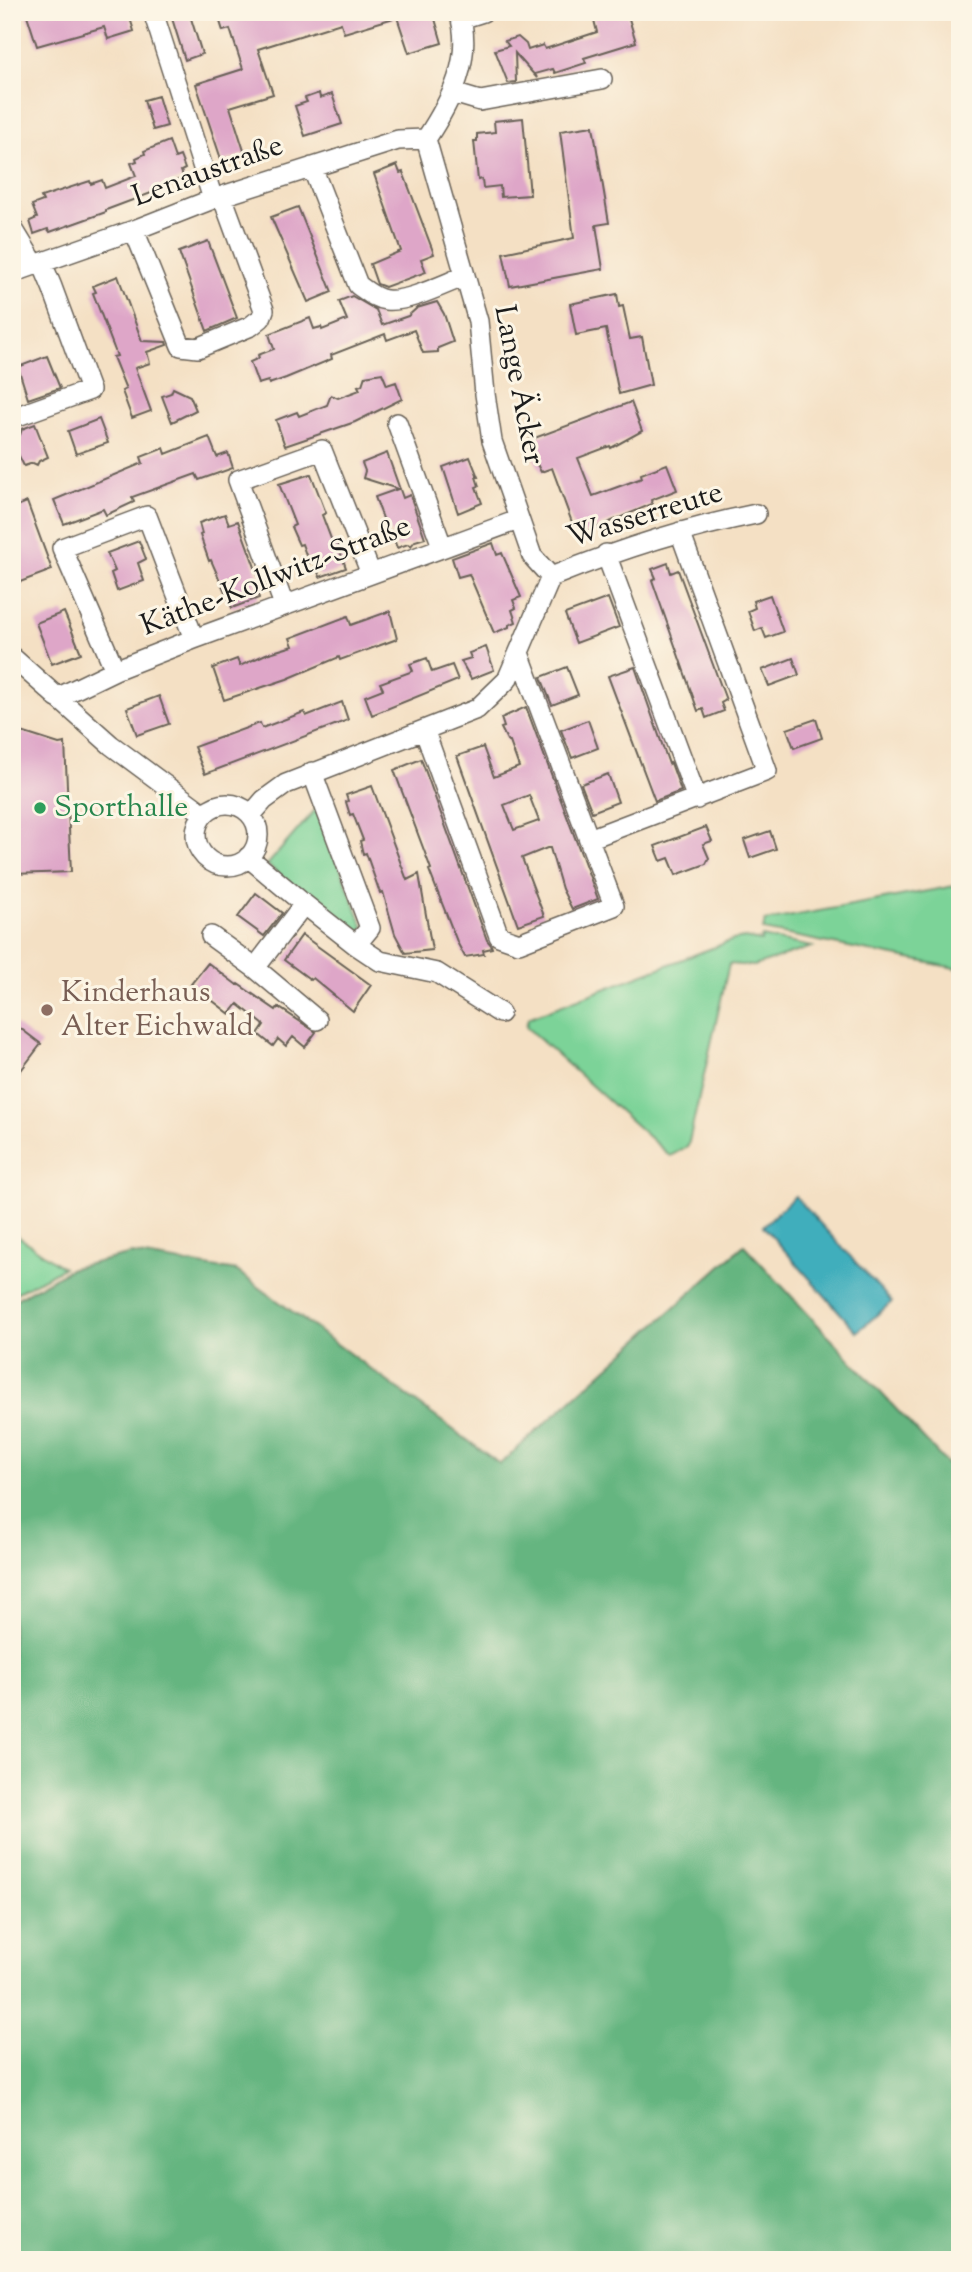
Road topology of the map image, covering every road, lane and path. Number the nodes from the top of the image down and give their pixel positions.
1 (153, 12) edge
2 (483, 12) edge
3 (460, 16) edge
4 (602, 79) dead end
5 (453, 93) junction
6 (426, 139) junction
7 (312, 167) junction
8 (217, 197) junction
9 (12, 227) edge
10 (134, 230) junction
11 (38, 265) junction
12 (12, 273) edge
13 (465, 276) junction
14 (12, 418) edge
15 (397, 423) dead end
16 (756, 514) dead end
17 (518, 520) junction
18 (680, 531) junction
19 (442, 546) junction
20 (606, 554) junction
21 (371, 574) junction
22 (551, 577) junction
23 (284, 605) junction
24 (194, 639) junction
25 (519, 653) junction
26 (12, 657) edge
27 (115, 670) junction
28 (57, 698) junction
29 (425, 732) junction
30 (312, 772) junction
31 (697, 799) junction
32 (204, 814) junction
33 (251, 815) junction
34 (589, 839) junction
35 (248, 857) junction
36 (304, 904) junction
37 (211, 936) dead end
38 (356, 945) junction
39 (255, 968) junction
40 (500, 1013) dead end
41 (317, 1020) dead end

1 - 8 street
2 - 3 street
3 - 5 street
4 - 5 street
5 - 6 street
6 - 7 street, Lenaustraße
6 - 13 street, Lange Äcker
7 - 8 street, Lenaustraße
7 - 13 street
8 - 10 street, Lenaustraße
8 - 10 street
9 - 11 street
10 - 11 street, Lenaustraße
11 - 12 street, Lenaustraße
11 - 14 street
13 - 17 street, Lange Äcker
15 - 19 street
16 - 18 street, Wasserreute
17 - 19 street, Käthe-Kollwitz-Straße
17 - 22 street, Lange Äcker
18 - 20 street, Wasserreute
18 - 31 street
19 - 21 street, Käthe-Kollwitz-Straße
20 - 22 street, Wasserreute
20 - 31 street
21 - 23 street, Käthe-Kollwitz-Straße
21 - 23 street
22 - 25 street
23 - 24 street, Käthe-Kollwitz-Straße
24 - 27 street, Käthe-Kollwitz-Straße
24 - 27 street
25 - 29 street
25 - 34 street
26 - 28 street
27 - 28 street, Käthe-Kollwitz-Straße
28 - 32 street
29 - 30 street
29 - 34 street
30 - 33 street
30 - 38 street
31 - 34 street
32 - 33 street
32 - 35 street
33 - 35 street
35 - 36 street
36 - 38 street
36 - 39 street
37 - 39 street
38 - 40 street
39 - 41 street

